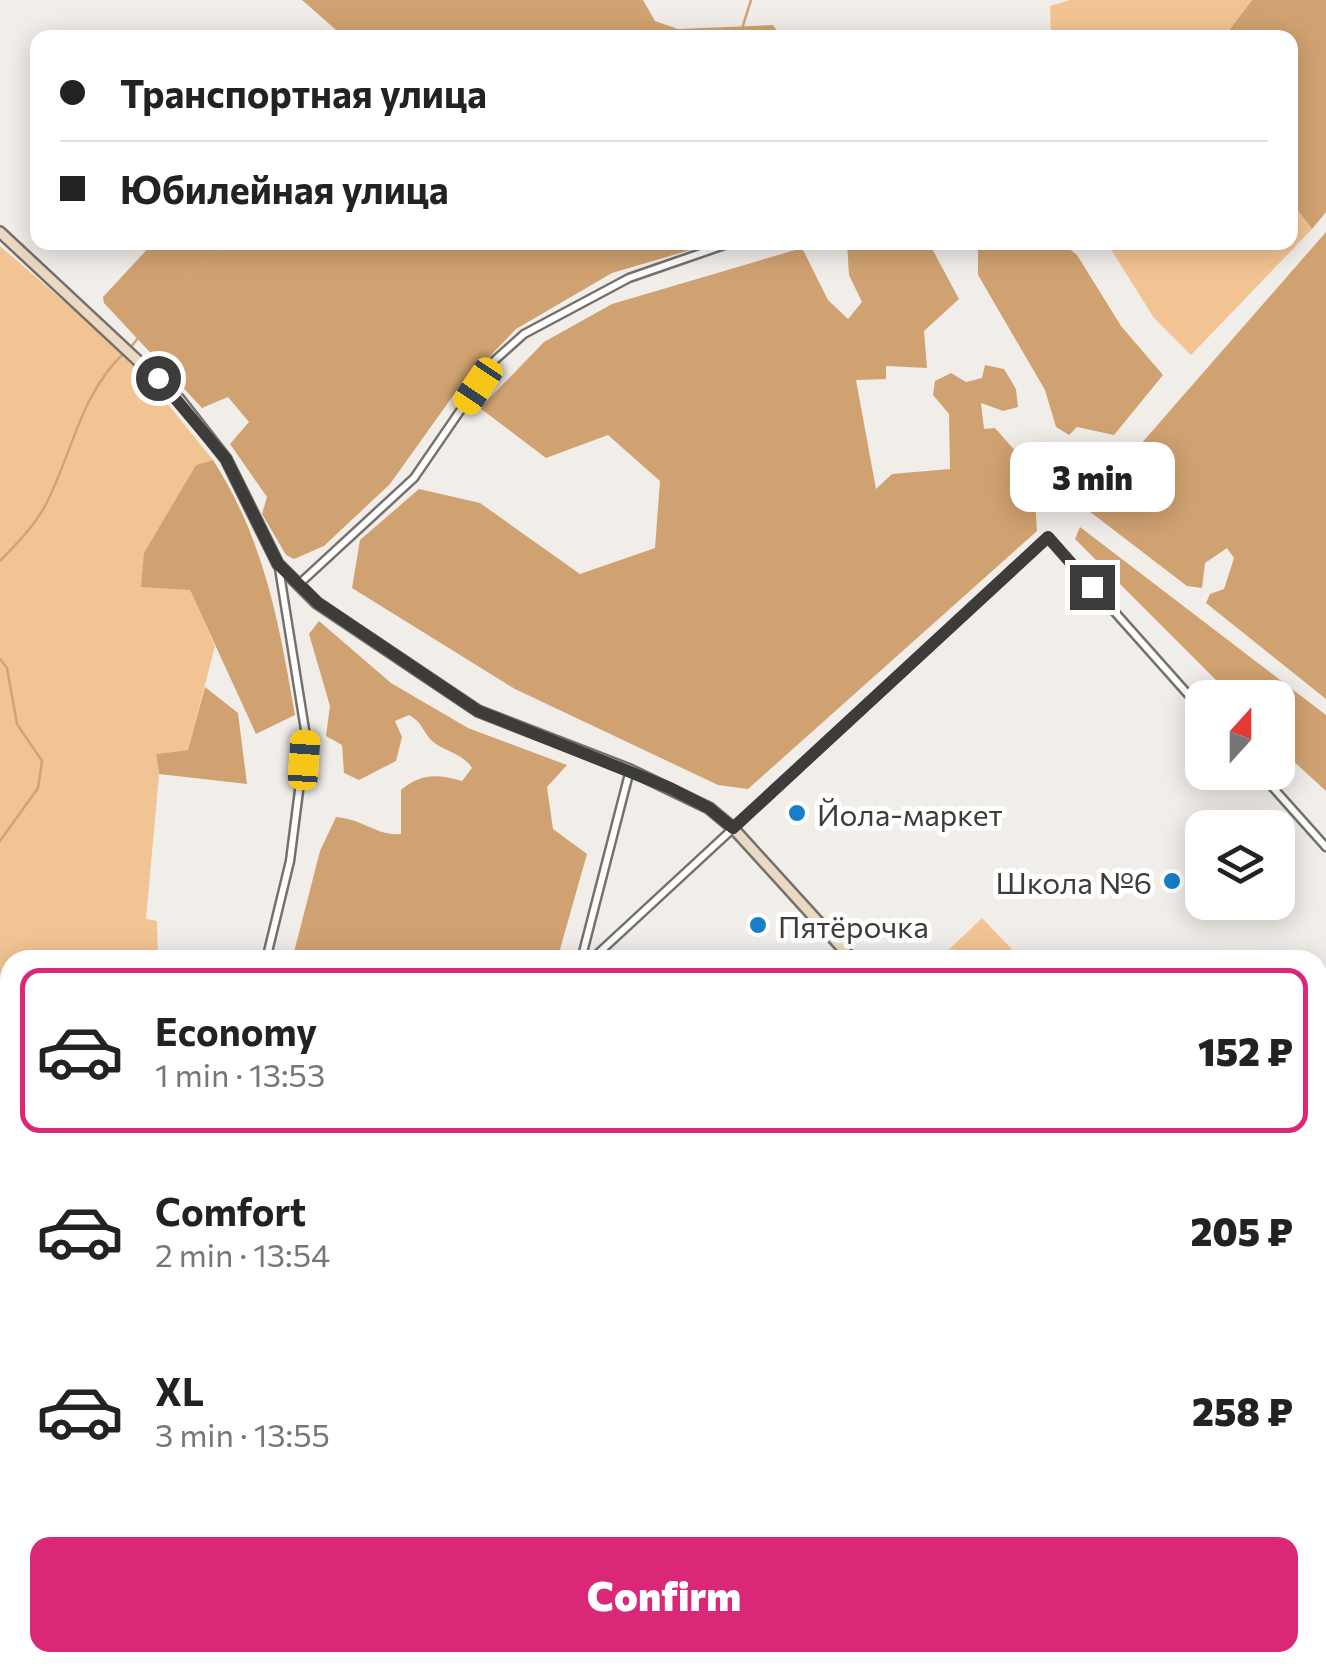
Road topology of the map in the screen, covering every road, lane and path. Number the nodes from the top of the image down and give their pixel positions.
1 (0, 232) edge
2 (711, 250) edge
3 (278, 564) junction
4 (298, 586) junction
5 (1185, 691) edge
6 (630, 770) junction
7 (1275, 790) edge
8 (733, 828) junction
9 (1326, 847) edge
10 (268, 950) edge
11 (584, 950) edge
12 (602, 950) edge
13 (845, 950) edge

1 - 3 main road
2 - 4 street
3 - 4 main road
3 - 10 street
4 - 6 main road
5 - 8 street
6 - 8 main road
6 - 11 street
7 - 9 street
8 - 12 street
8 - 13 main road

